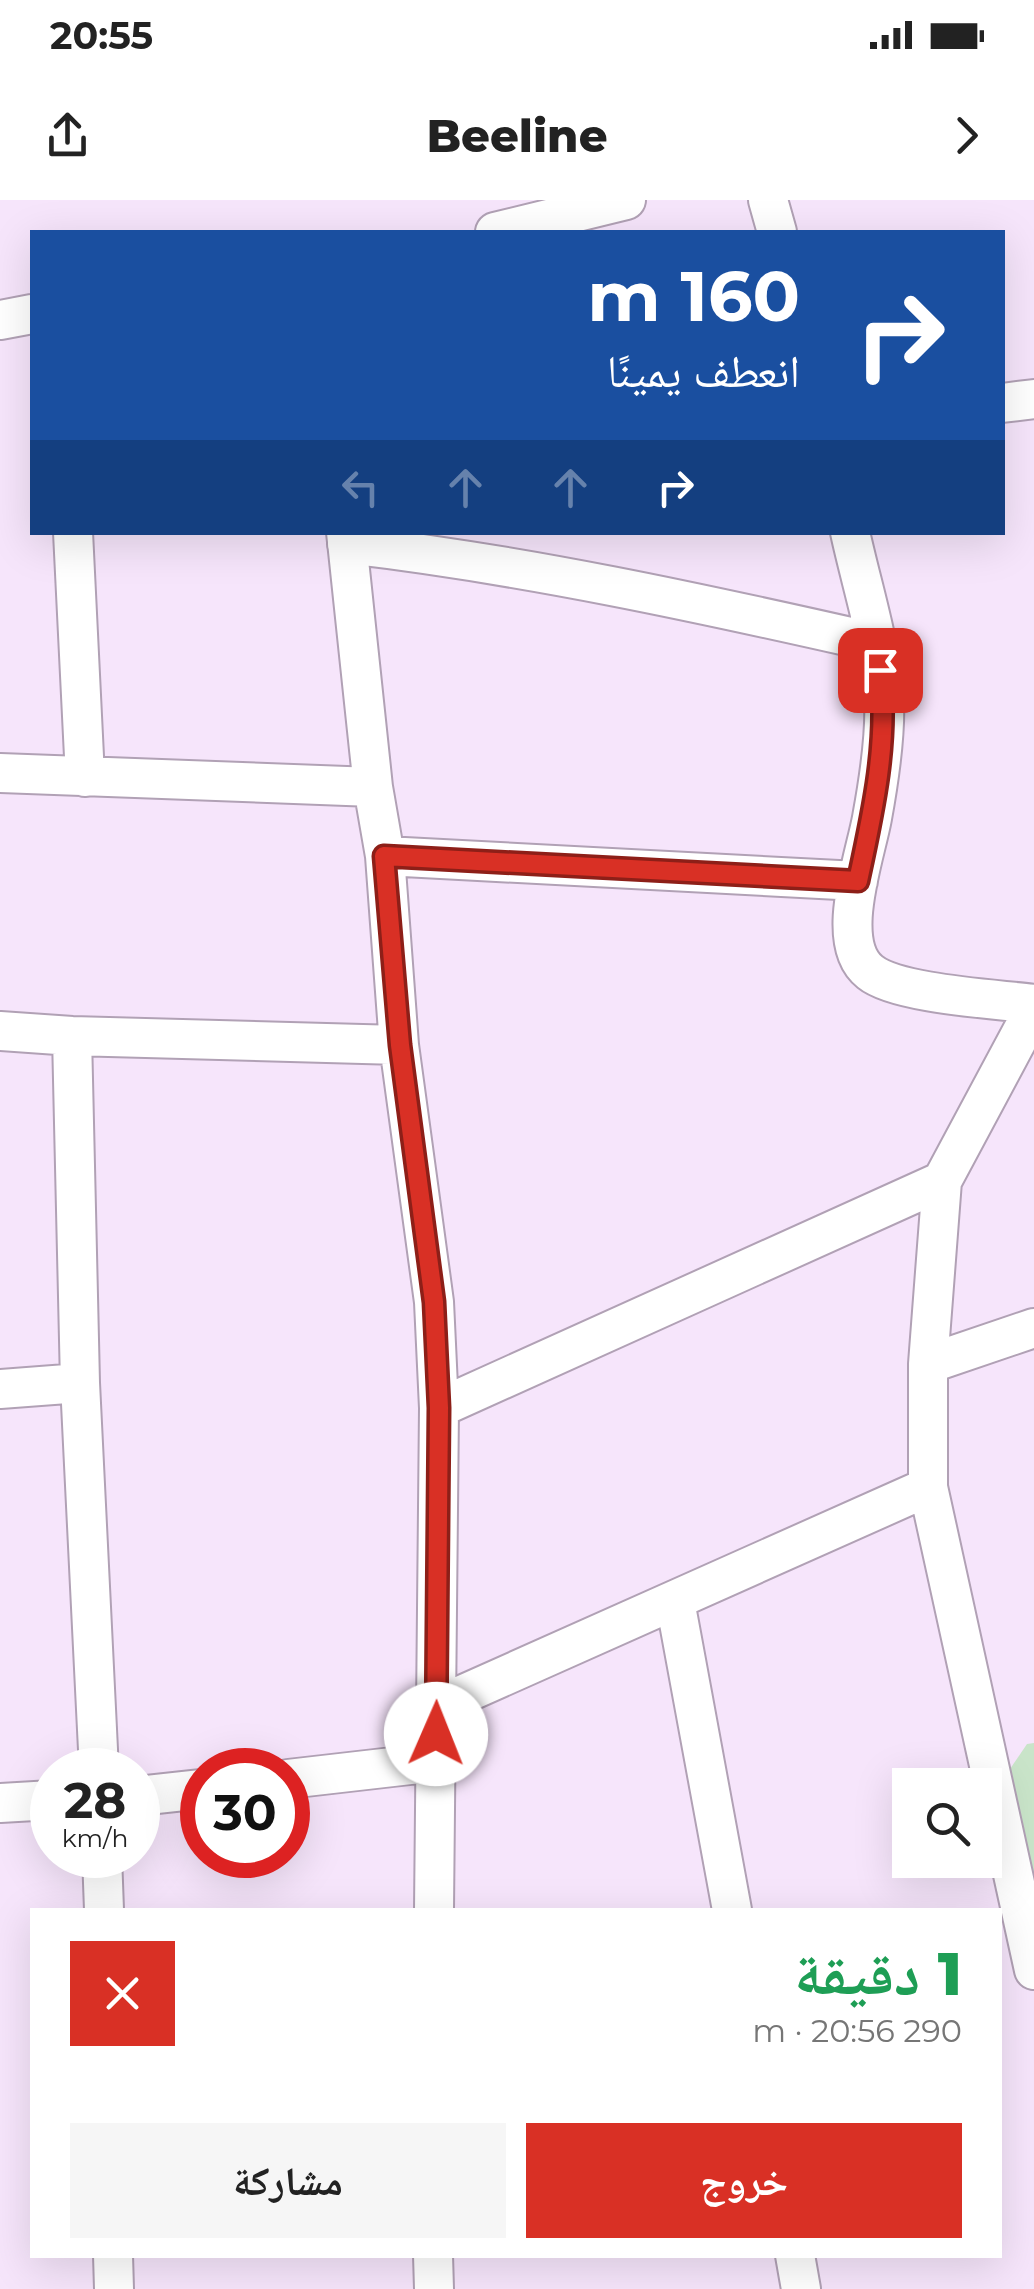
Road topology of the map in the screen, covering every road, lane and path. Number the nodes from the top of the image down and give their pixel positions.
1 (626, 200) edge
2 (768, 200) edge
3 (503, 230) edge
4 (776, 230) edge
5 (30, 314) edge
6 (0, 320) edge
7 (1034, 399) edge
8 (1005, 403) edge
9 (74, 535) edge
10 (851, 535) edge
11 (346, 538) edge
12 (877, 643) junction
13 (0, 773) edge
14 (86, 777) junction
15 (373, 787) junction
16 (384, 856) junction
17 (858, 881) junction
18 (1034, 1007) edge
19 (0, 1031) edge
20 (72, 1036) junction
21 (400, 1045) junction
22 (942, 1181) junction
23 (1034, 1328) edge
24 (928, 1364) junction
25 (80, 1383) junction
26 (0, 1389) edge
27 (439, 1408) junction
28 (928, 1488) junction
29 (676, 1601) junction
30 (437, 1706) junction
31 (98, 1748) edge
32 (436, 1762) junction
33 (310, 1776) edge
34 (30, 1801) edge
35 (0, 1803) edge
36 (103, 1878) edge
37 (104, 1908) edge
38 (434, 1908) edge
39 (732, 1908) edge
40 (1034, 1970) edge
41 (113, 2258) edge
42 (433, 2258) edge
43 (796, 2258) edge
44 (114, 2289) edge
45 (434, 2289) edge
46 (801, 2289) edge

1 - 3 street
2 - 4 street
5 - 6 street
7 - 8 street
9 - 14 street
10 - 12 street
11 - 12 street
11 - 15 street
12 - 17 street
13 - 14 street
14 - 15 street
15 - 16 street
16 - 17 street
16 - 21 street
17 - 18 street
18 - 22 street
19 - 20 street
20 - 21 street
20 - 25 street
21 - 27 street
22 - 24 street
22 - 27 street
23 - 24 street
24 - 28 street
25 - 26 street
25 - 31 street
27 - 30 street
28 - 29 street
28 - 40 street
29 - 30 street
29 - 39 street
30 - 32 street
32 - 33 street
32 - 38 street
34 - 35 street
36 - 37 street
41 - 44 street
42 - 45 street
43 - 46 street

